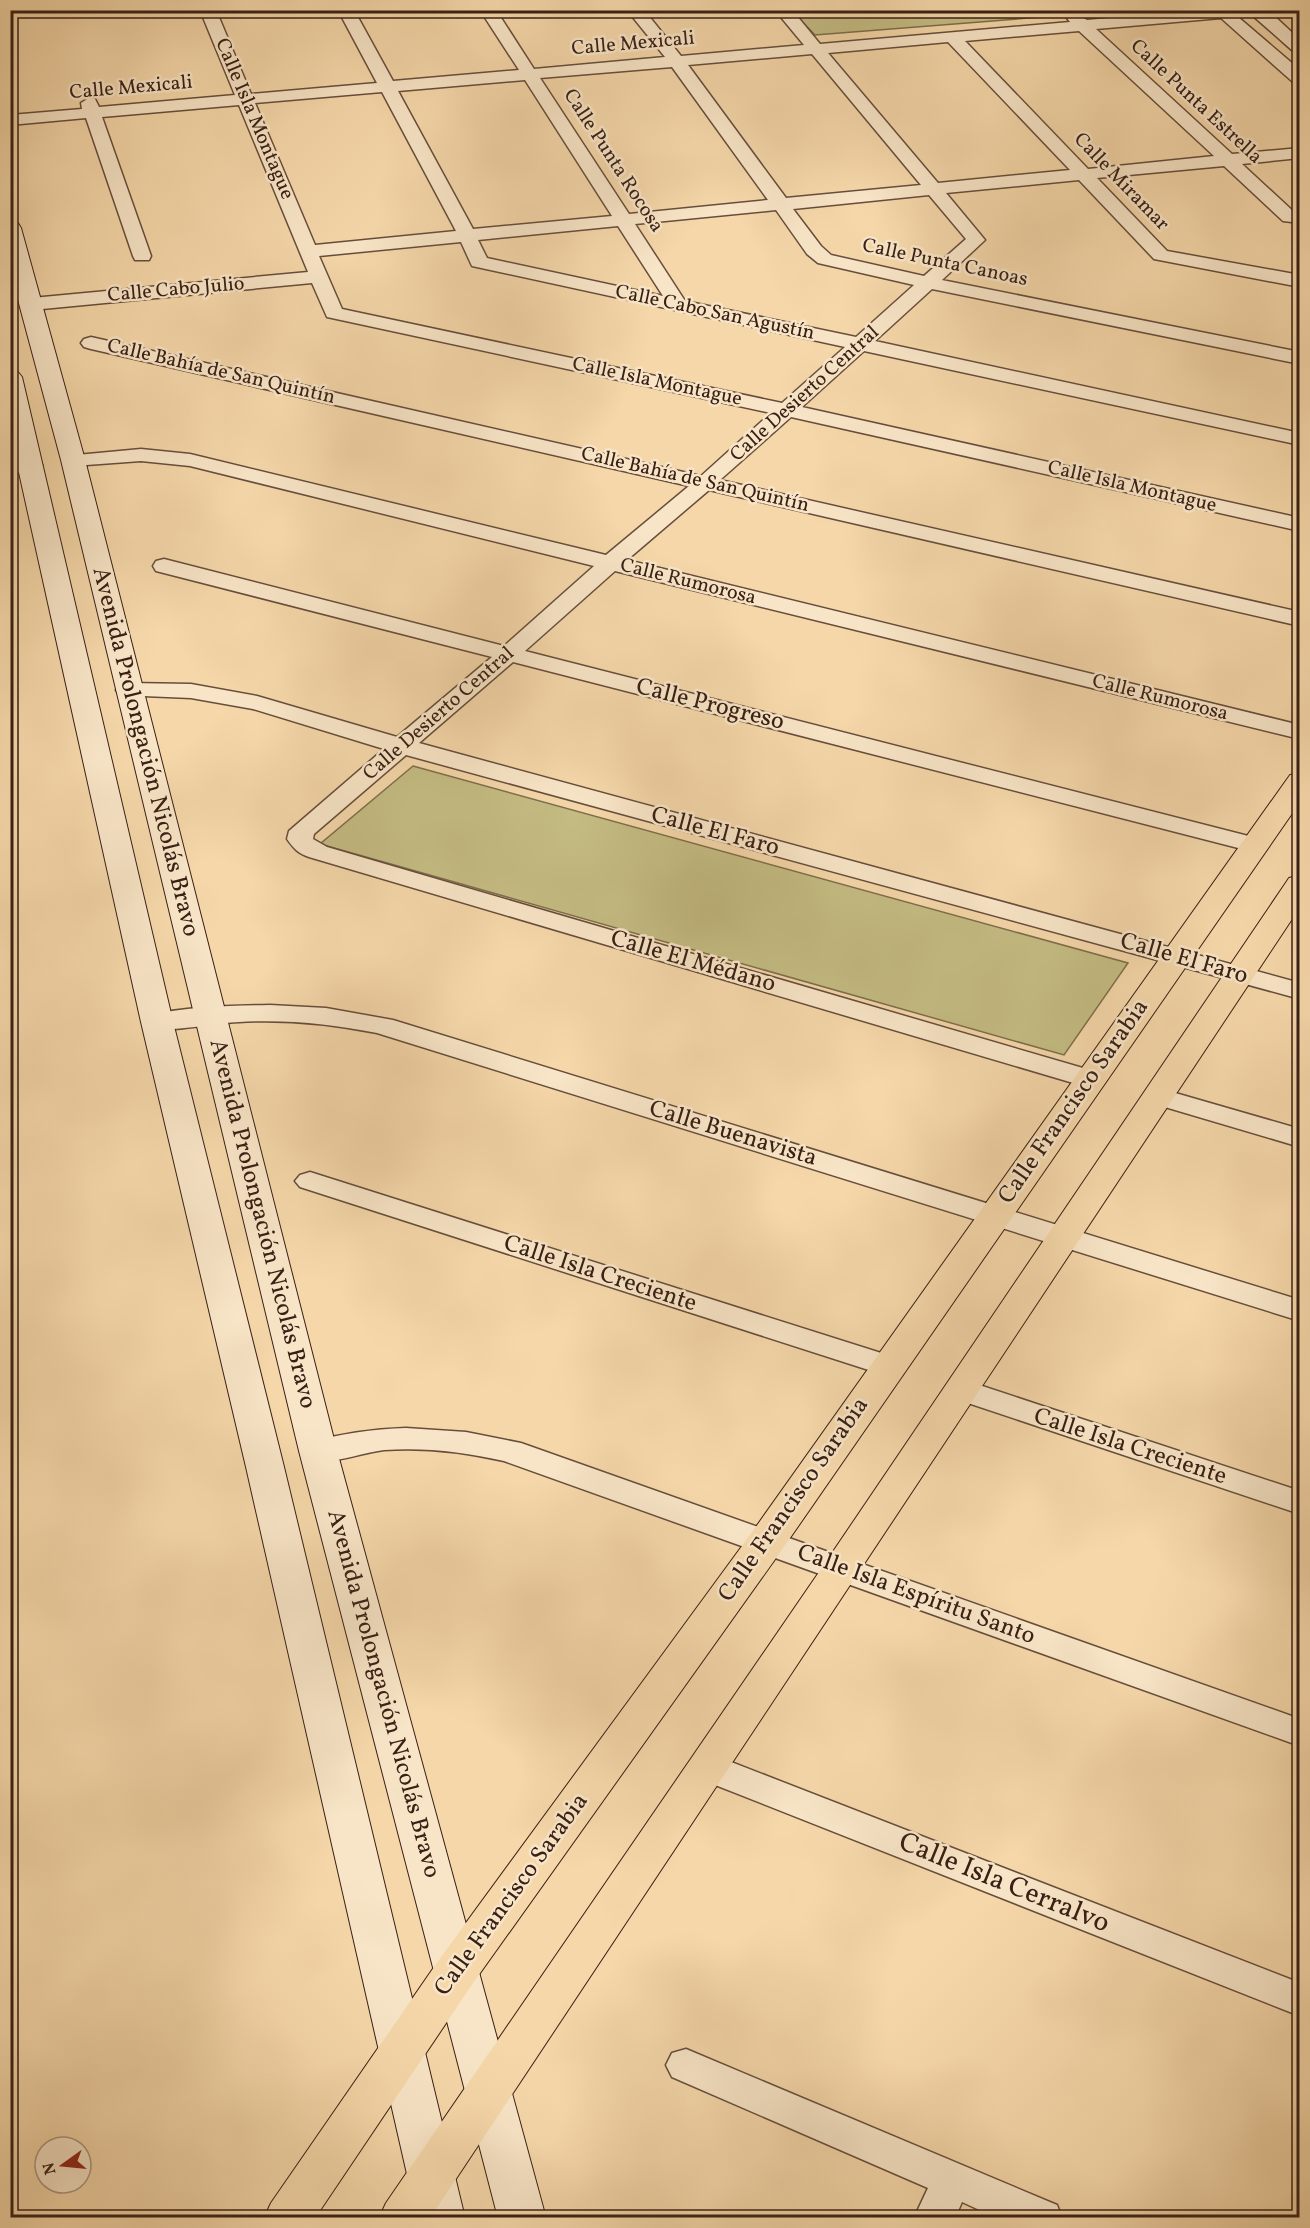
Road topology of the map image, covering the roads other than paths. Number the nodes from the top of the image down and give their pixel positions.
1 (208, 10) edge
2 (346, 10) edge
3 (488, 10) edge
4 (634, 10) edge
5 (783, 10) edge
6 (1146, 10) edge
7 (1260, 10) edge
8 (1255, 11) edge
9 (1222, 12) edge
10 (1075, 18) edge
11 (952, 37) junction
12 (812, 44) junction
13 (1299, 49) edge
14 (672, 57) junction
15 (526, 69) junction
16 (1299, 79) edge
17 (385, 82) junction
18 (244, 94) junction
19 (90, 108) junction
20 (10, 110) edge
21 (10, 120) edge
22 (1299, 153) edge
23 (1228, 160) junction
24 (1084, 175) junction
25 (934, 189) junction
26 (781, 204) junction
27 (1299, 218) edge
28 (625, 220) junction
29 (10, 228) edge
30 (467, 235) junction
31 (309, 251) junction
32 (142, 256) dead end
33 (320, 277) junction
34 (1299, 281) edge
35 (928, 283) junction
36 (32, 304) junction
37 (679, 306) junction
38 (90, 343) dead end
39 (860, 344) junction
40 (1299, 358) edge
41 (10, 378) edge
42 (787, 410) junction
43 (1299, 439) edge
44 (73, 460) junction
45 (21, 466) edge
46 (705, 483) junction
47 (1299, 525) edge
48 (610, 563) junction
49 (164, 566) dead end
50 (1299, 619) edge
51 (509, 654) junction
52 (128, 690) junction
53 (1299, 732) edge
54 (400, 746) junction
55 (1299, 781) edge
56 (300, 839) joint
57 (1255, 844) junction
58 (1299, 884) edge
59 (1176, 956) junction
60 (1239, 975) junction
61 (1299, 991) edge
62 (211, 1014) junction
63 (157, 1022) junction
64 (1090, 1079) junction
65 (1158, 1096) junction
66 (1299, 1138) edge
67 (310, 1181) dead end
68 (995, 1215) junction
69 (1062, 1238) junction
70 (1299, 1311) edge
71 (889, 1366) junction
72 (961, 1390) junction
73 (318, 1450) junction
74 (1299, 1503) edge
75 (767, 1541) junction
76 (842, 1569) junction
77 (1299, 1733) edge
78 (708, 1767) junction
79 (457, 1970) junction
80 (1299, 2000) edge
81 (402, 2051) junction
82 (686, 2065) dead end
83 (488, 2091) junction
84 (952, 2180) junction
85 (436, 2196) edge
86 (288, 2217) edge
87 (403, 2217) edge
88 (522, 2217) edge
89 (934, 2217) edge
90 (1042, 2217) edge

1 - 18 street, Calle Isla Montague
2 - 17 street, Calle Cabo San Agustín
3 - 15 street, Calle Punta Rocosa
4 - 14 street, Calle Punta Canoas
5 - 12 street, Calle Desierto Central
6 - 10 street, Calle Mexicali
7 - 8 street, Calle Mexicali
8 - 9 street, Calle Mexicali
8 - 13 street
9 - 10 street, Calle Mexicali
9 - 16 street
10 - 11 street, Calle Mexicali
10 - 12 street, Calle Mexicali
10 - 23 street, Calle Punta Estrella
11 - 12 street, Calle Mexicali
11 - 24 street, Calle Miramar
12 - 14 street, Calle Mexicali
12 - 25 street, Calle Desierto Central
14 - 15 street, Calle Mexicali
14 - 26 street, Calle Punta Canoas
15 - 17 street, Calle Mexicali
15 - 28 street, Calle Punta Rocosa
17 - 18 street, Calle Mexicali
17 - 30 street, Calle Cabo San Agustín
18 - 19 street, Calle Mexicali
18 - 31 street, Calle Isla Montague
19 - 20 street, Calle Mexicali
19 - 21 street, Calle Mexicali
19 - 32 street
22 - 23 street
23 - 24 street
23 - 27 street, Calle Punta Estrella
24 - 25 street
24 - 34 street, Calle Miramar
25 - 26 street
25 - 35 street, Calle Desierto Central
26 - 28 street
26 - 35 street, Calle Punta Canoas
28 - 30 street
28 - 37 street, Calle Punta Rocosa
29 - 36 main road, Avenida Prolongación Nicolás Bravo
30 - 31 street
30 - 37 street, Calle Cabo San Agustín
31 - 33 street, Calle Isla Montague
33 - 36 street, Calle Cabo Julio
33 - 42 street, Calle Isla Montague
35 - 39 street, Calle Desierto Central
35 - 40 street, Calle Punta Canoas
36 - 44 main road, Avenida Prolongación Nicolás Bravo
37 - 39 street, Calle Cabo San Agustín
38 - 46 street, Calle Bahía de San Quintín
39 - 42 street, Calle Desierto Central
39 - 43 street, Calle Cabo San Agustín
41 - 45 main road, Avenida Prolongación Nicolás Bravo
42 - 46 street, Calle Desierto Central
42 - 47 street, Calle Isla Montague
44 - 45 main road
44 - 48 street, Calle Rumorosa
44 - 52 main road, Avenida Prolongación Nicolás Bravo
45 - 63 main road, Avenida Prolongación Nicolás Bravo
46 - 48 street, Calle Desierto Central
46 - 50 street, Calle Bahía de San Quintín
48 - 51 street, Calle Desierto Central
48 - 53 street, Calle Rumorosa
49 - 51 street, Calle Progreso
51 - 54 street, Calle Desierto Central
51 - 57 street, Calle Progreso
52 - 54 street, Calle El Faro
52 - 62 main road, Avenida Prolongación Nicolás Bravo
54 - 56 street, Calle Desierto Central
54 - 59 street, Calle El Faro
55 - 57 main road, Calle Francisco Sarabia
56 - 64 street, Calle El Médano
57 - 59 main road, Calle Francisco Sarabia
58 - 60 main road
59 - 60 street, Calle El Faro
59 - 64 main road, Calle Francisco Sarabia
60 - 61 street, Calle El Faro
60 - 65 main road
62 - 63 street, Calle Buenavista
62 - 68 street, Calle Buenavista
62 - 73 main road, Avenida Prolongación Nicolás Bravo
63 - 81 main road, Avenida Prolongación Nicolás Bravo
64 - 68 main road, Calle Francisco Sarabia
65 - 66 street
65 - 69 main road
67 - 71 street, Calle Isla Creciente
68 - 69 street, Calle Buenavista
68 - 71 main road, Calle Francisco Sarabia
69 - 70 street, Calle Buenavista
69 - 72 main road
71 - 75 main road, Calle Francisco Sarabia
72 - 74 street, Calle Isla Creciente
72 - 76 main road
73 - 75 street, Calle Isla Espíritu Santo
73 - 79 main road, Avenida Prolongación Nicolás Bravo
75 - 76 street, Calle Isla Espíritu Santo
75 - 79 main road, Calle Francisco Sarabia
76 - 77 street, Calle Isla Espíritu Santo
76 - 78 main road
78 - 80 street, Calle Isla Cerralvo
78 - 83 main road
79 - 81 main road, Calle Francisco Sarabia
79 - 83 main road, Avenida Prolongación Nicolás Bravo
81 - 85 main road, Avenida Prolongación Nicolás Bravo
81 - 86 main road, Calle Francisco Sarabia
82 - 84 street
83 - 85 main road
83 - 88 main road, Avenida Prolongación Nicolás Bravo
84 - 89 street
84 - 90 street
85 - 87 main road

